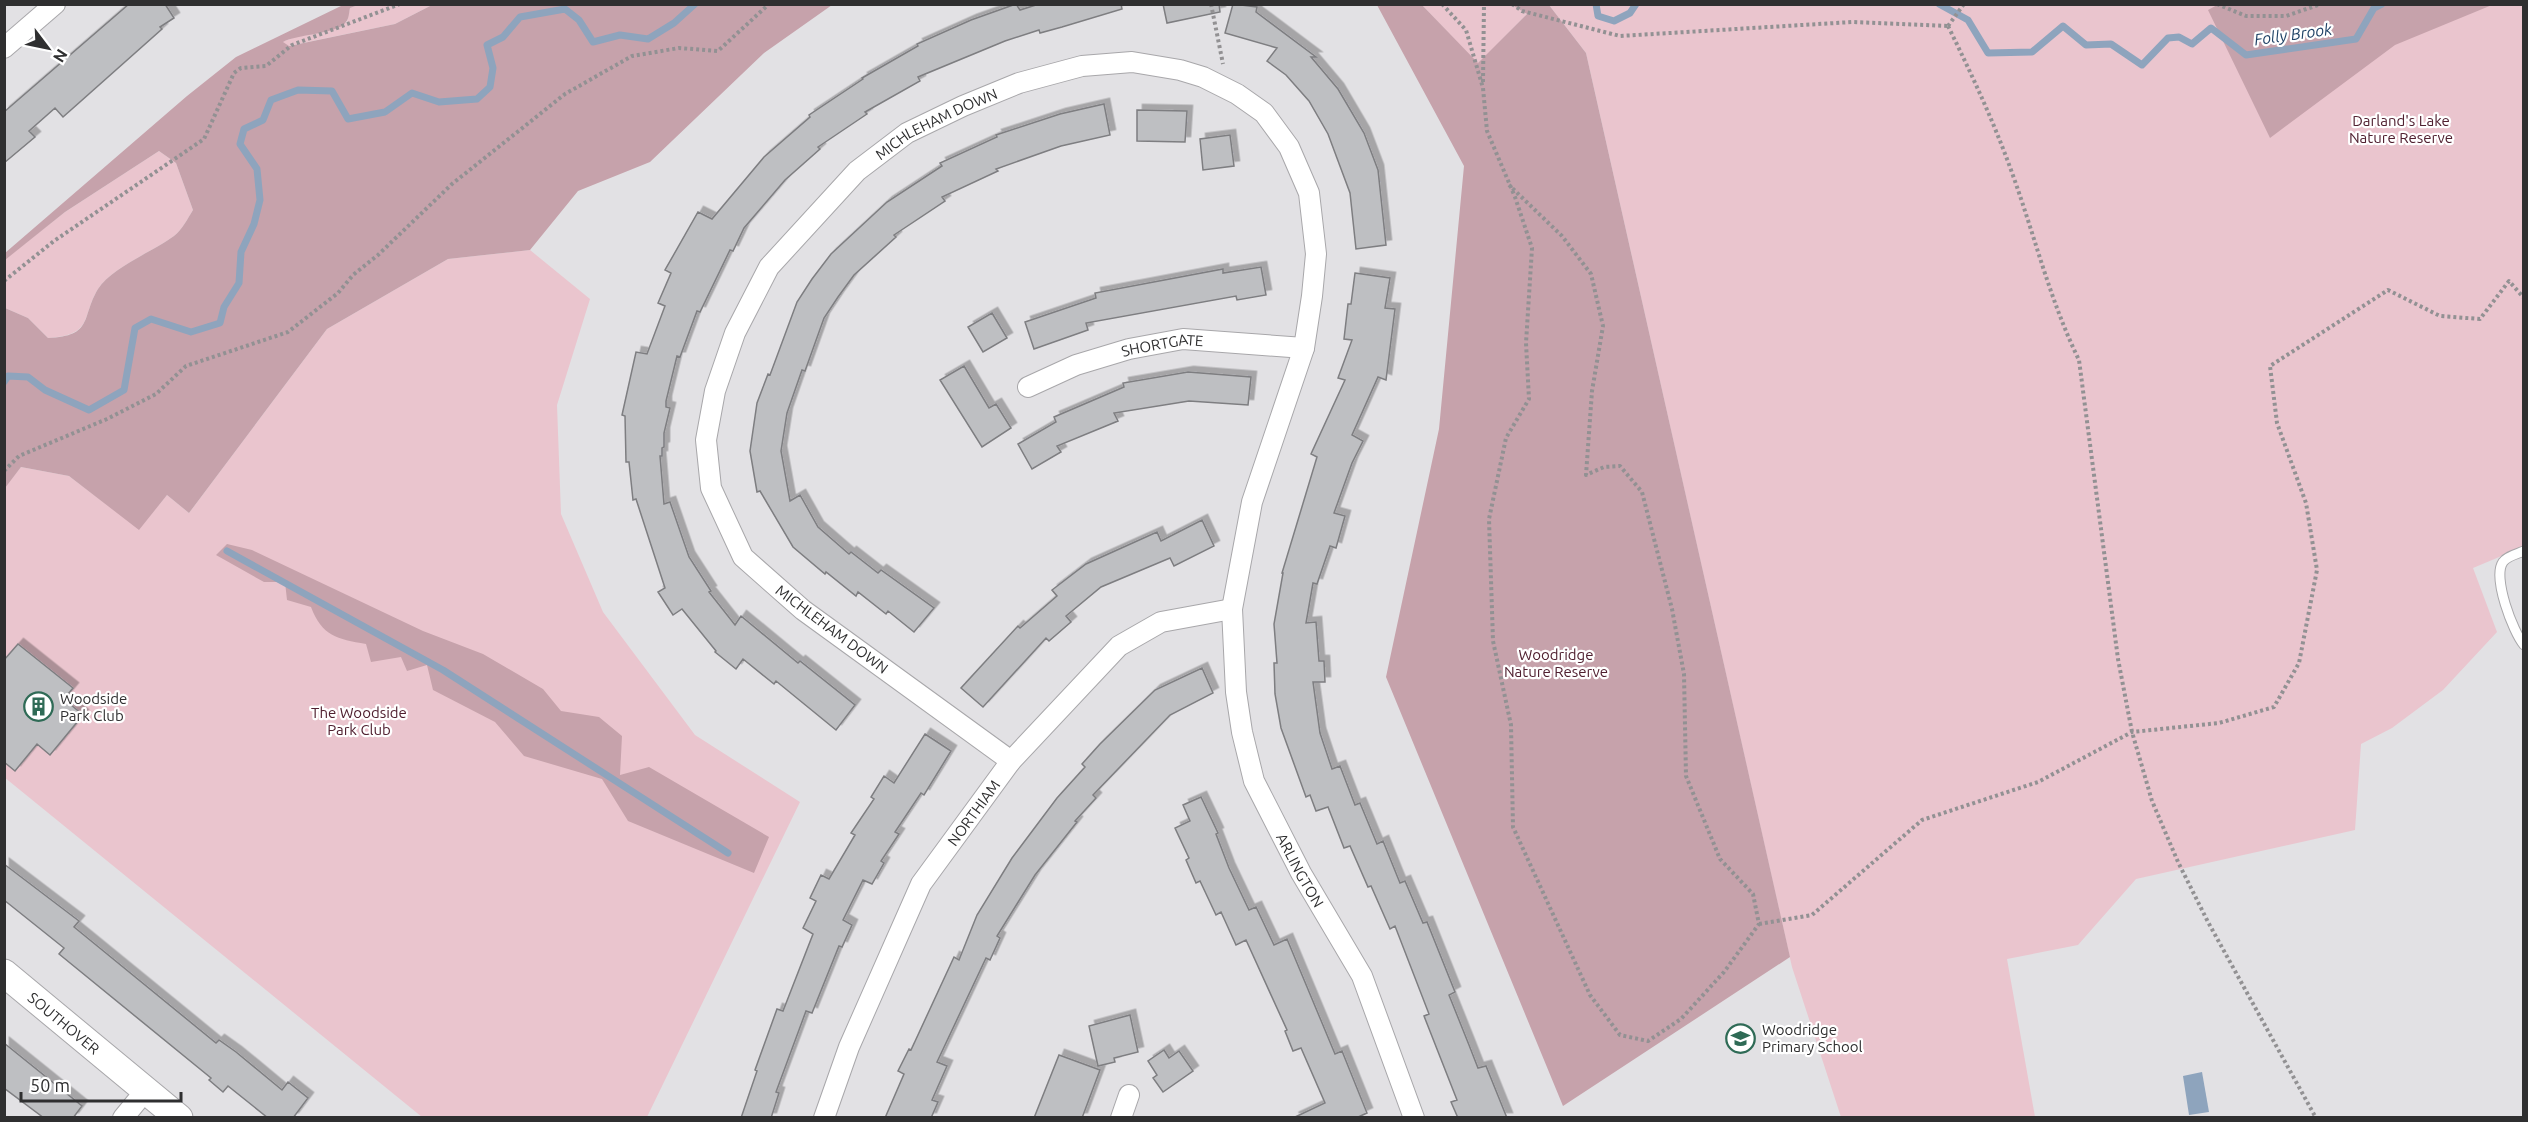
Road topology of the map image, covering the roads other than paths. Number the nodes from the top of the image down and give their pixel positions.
1 (55, 4) edge
2 (4, 48) edge
3 (1304, 348) junction
4 (1028, 387) dead end
5 (2523, 551) edge
6 (1233, 609) junction
7 (2523, 645) edge
8 (1011, 761) junction
9 (4, 973) edge
10 (146, 1090) junction
11 (1129, 1095) dead end
12 (123, 1118) edge
13 (179, 1118) edge
14 (824, 1118) edge
15 (1121, 1118) edge
16 (1414, 1118) edge

1 - 2 street
3 - 4 street, SHORTGATE
3 - 6 street, MICHLEHAM DOWN
3 - 8 street, MICHLEHAM DOWN
5 - 7 lane
6 - 8 street, NORTHIAM
6 - 16 street, ARLINGTON
8 - 14 street, NORTHIAM
9 - 10 street, SOUTHOVER
10 - 12 street
10 - 13 street, SOUTHOVER
11 - 15 street

